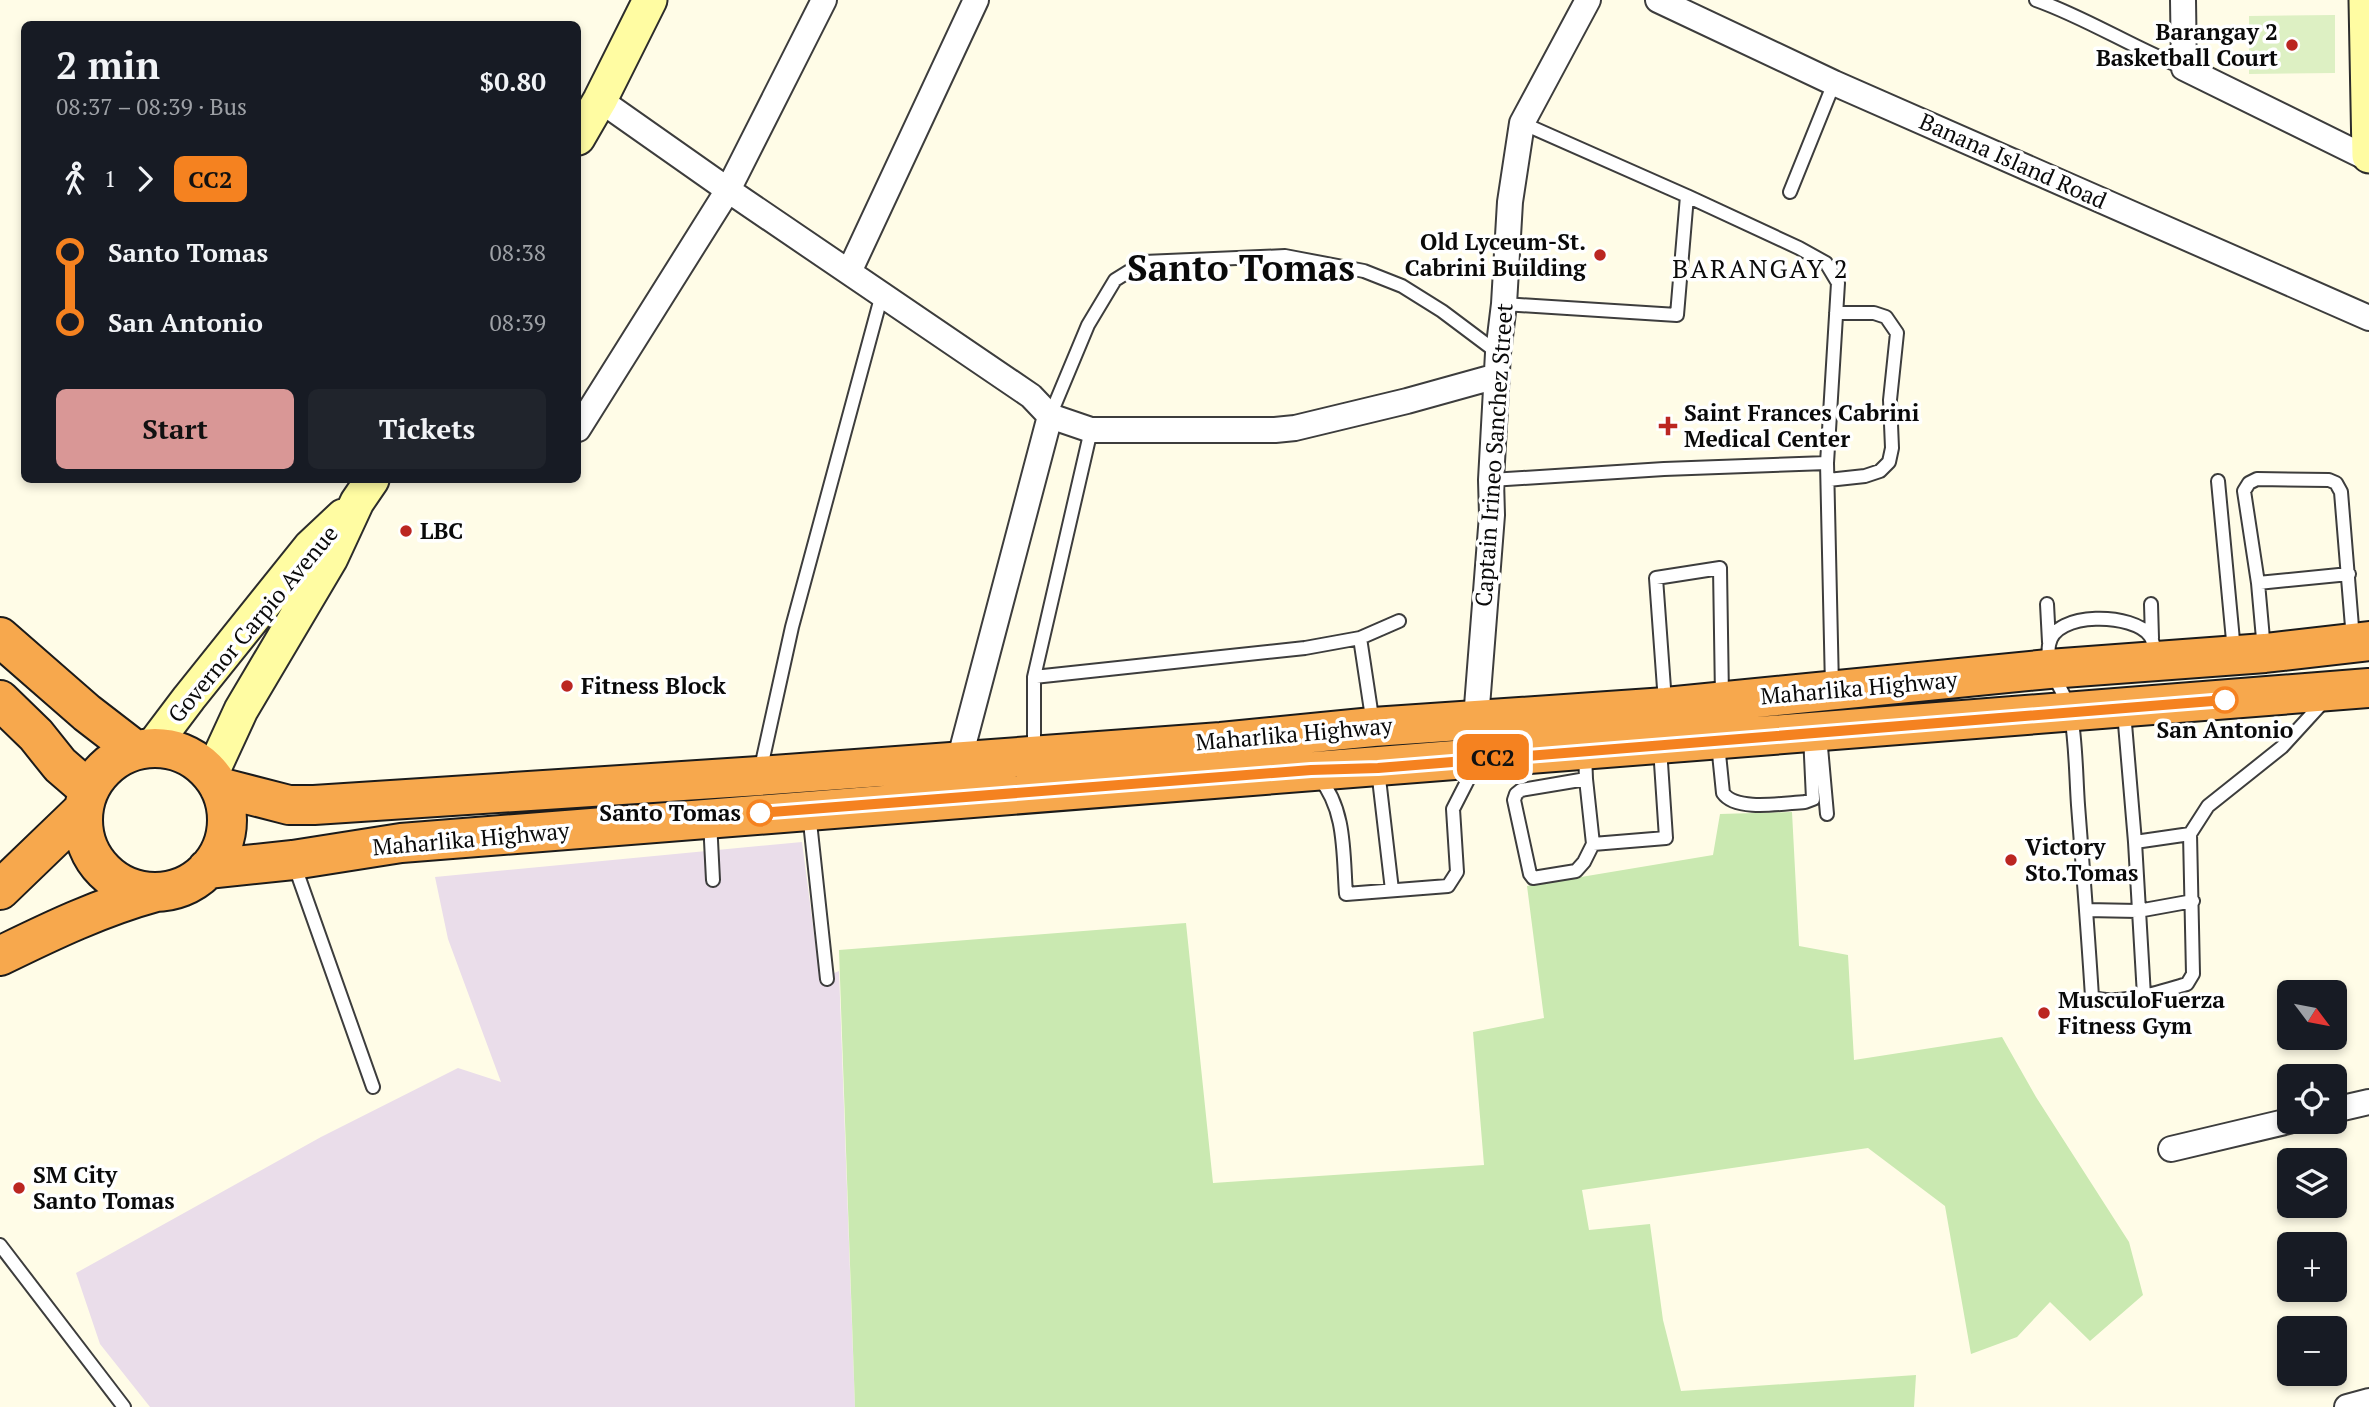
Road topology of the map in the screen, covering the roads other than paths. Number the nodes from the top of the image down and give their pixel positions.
1 (650, 0) edge
2 (824, 0) edge
3 (975, 0) edge
4 (1588, 0) edge
5 (1658, 0) edge
6 (2036, 0) edge
7 (2183, 0) edge
8 (2368, 18) edge
9 (2184, 68) junction
10 (1834, 83) junction
11 (600, 100) junction
12 (1522, 123) junction
13 (581, 133) edge
14 (2369, 157) edge
15 (728, 190) junction
16 (1790, 192) dead end
17 (1687, 196) junction
18 (849, 272) junction
19 (882, 293) junction
20 (1504, 304) junction
21 (1836, 313) junction
22 (2369, 318) edge
23 (1498, 365) junction
24 (1050, 416) junction
25 (581, 424) edge
26 (1091, 430) junction
27 (1827, 463) junction
28 (1491, 480) junction
29 (1828, 480) junction
30 (2218, 481) dead end
31 (365, 491) edge
32 (2349, 574) junction
33 (2258, 583) junction
34 (2047, 604) dead end
35 (2151, 604) dead end
36 (1399, 621) dead end
37 (0, 637) edge
38 (1360, 638) junction
39 (2361, 642) edge
40 (2154, 649) junction
41 (2249, 654) junction
42 (2049, 656) junction
43 (1034, 677) junction
44 (2351, 690) edge
45 (0, 700) edge
46 (1722, 701) junction
47 (1666, 707) junction
48 (2123, 708) junction
49 (1819, 712) junction
50 (2071, 712) junction
51 (1476, 719) junction
52 (1718, 740) junction
53 (1660, 745) junction
54 (1375, 747) junction
55 (144, 749) junction
56 (1034, 755) junction
57 (1478, 758) junction
58 (959, 761) junction
59 (1586, 764) junction
60 (1311, 770) junction
61 (759, 776) junction
62 (215, 781) junction
63 (86, 800) junction
64 (809, 809) junction
65 (1827, 814) dead end
66 (709, 818) junction
67 (2190, 834) junction
68 (2135, 842) junction
69 (1593, 844) junction
70 (293, 860) junction
71 (207, 869) junction
72 (713, 880) dead end
73 (0, 890) edge
74 (1391, 890) junction
75 (156, 892) junction
76 (2193, 901) junction
77 (2086, 910) junction
78 (2138, 911) junction
79 (0, 956) edge
80 (827, 979) dead end
81 (2144, 996) junction
82 (373, 1087) dead end
83 (2369, 1102) edge
84 (2347, 1107) edge
85 (2277, 1124) edge
86 (2171, 1149) dead end
87 (0, 1245) edge
88 (2369, 1401) edge
89 (124, 1407) edge
90 (2347, 1407) edge

1 - 11 main road
2 - 15 street
3 - 18 street
4 - 12 street, Captain Irineo Sanchez Street
5 - 10 street, Banana Island Road
6 - 9 lane
7 - 9 street
8 - 14 main road
9 - 14 street
10 - 16 lane
10 - 22 street, Banana Island Road
11 - 13 main road
11 - 15 street
12 - 17 lane
12 - 20 street, Captain Irineo Sanchez Street
15 - 18 street
15 - 25 street
17 - 20 lane
17 - 21 lane
18 - 19 street
19 - 24 street
19 - 61 lane
20 - 23 street, Captain Irineo Sanchez Street
21 - 27 lane
21 - 29 lane
23 - 24 lane
23 - 26 street
23 - 28 street, Captain Irineo Sanchez Street
24 - 26 street
24 - 58 street
26 - 43 lane
27 - 28 lane
27 - 29 lane
28 - 51 street, Captain Irineo Sanchez Street
29 - 49 lane
30 - 41 lane
31 - 55 main road, Governor Carpio Avenue
31 - 62 main road, Governor Carpio Avenue
32 - 33 lane
32 - 33 lane
32 - 39 lane
33 - 41 lane
34 - 42 lane
35 - 40 lane
36 - 38 lane
37 - 55 highway
38 - 43 lane
38 - 54 lane
39 - 41 highway, Maharlika Highway
40 - 41 highway, Maharlika Highway
40 - 42 highway, Maharlika Highway
42 - 49 highway, Maharlika Highway
42 - 50 lane
43 - 56 lane
44 - 48 highway, Maharlika Highway
44 - 67 lane
45 - 63 highway
46 - 47 highway, Maharlika Highway
46 - 47 lane
46 - 49 highway, Maharlika Highway
47 - 51 highway, Maharlika Highway
48 - 50 highway, Maharlika Highway
48 - 68 lane
49 - 50 highway, Maharlika Highway
49 - 52 highway, Maharlika Highway
49 - 52 lane
49 - 65 lane
50 - 77 lane
51 - 54 highway, Maharlika Highway
51 - 57 street, Captain Irineo Sanchez Street
52 - 53 highway, Maharlika Highway
53 - 59 highway, Maharlika Highway
53 - 69 lane
54 - 56 highway, Maharlika Highway
54 - 57 highway, Maharlika Highway
54 - 60 highway, Maharlika Highway
54 - 74 lane
55 - 62 highway
55 - 63 highway
56 - 58 highway, Maharlika Highway
57 - 59 highway, Maharlika Highway
57 - 74 lane
58 - 61 highway, Maharlika Highway
59 - 69 lane
59 - 69 lane
60 - 64 highway, Maharlika Highway
60 - 74 lane
61 - 62 highway, Maharlika Highway
62 - 71 highway
63 - 73 highway
63 - 75 highway
64 - 66 highway, Maharlika Highway
64 - 80 lane
66 - 70 highway, Maharlika Highway
66 - 72 lane
67 - 68 lane
67 - 76 lane
68 - 78 lane
70 - 71 highway, Maharlika Highway
70 - 82 lane
71 - 75 highway
75 - 79 highway
76 - 78 lane
76 - 81 lane
77 - 78 lane
77 - 81 lane
78 - 81 lane
83 - 84 street
85 - 86 street
87 - 89 lane
88 - 90 street

